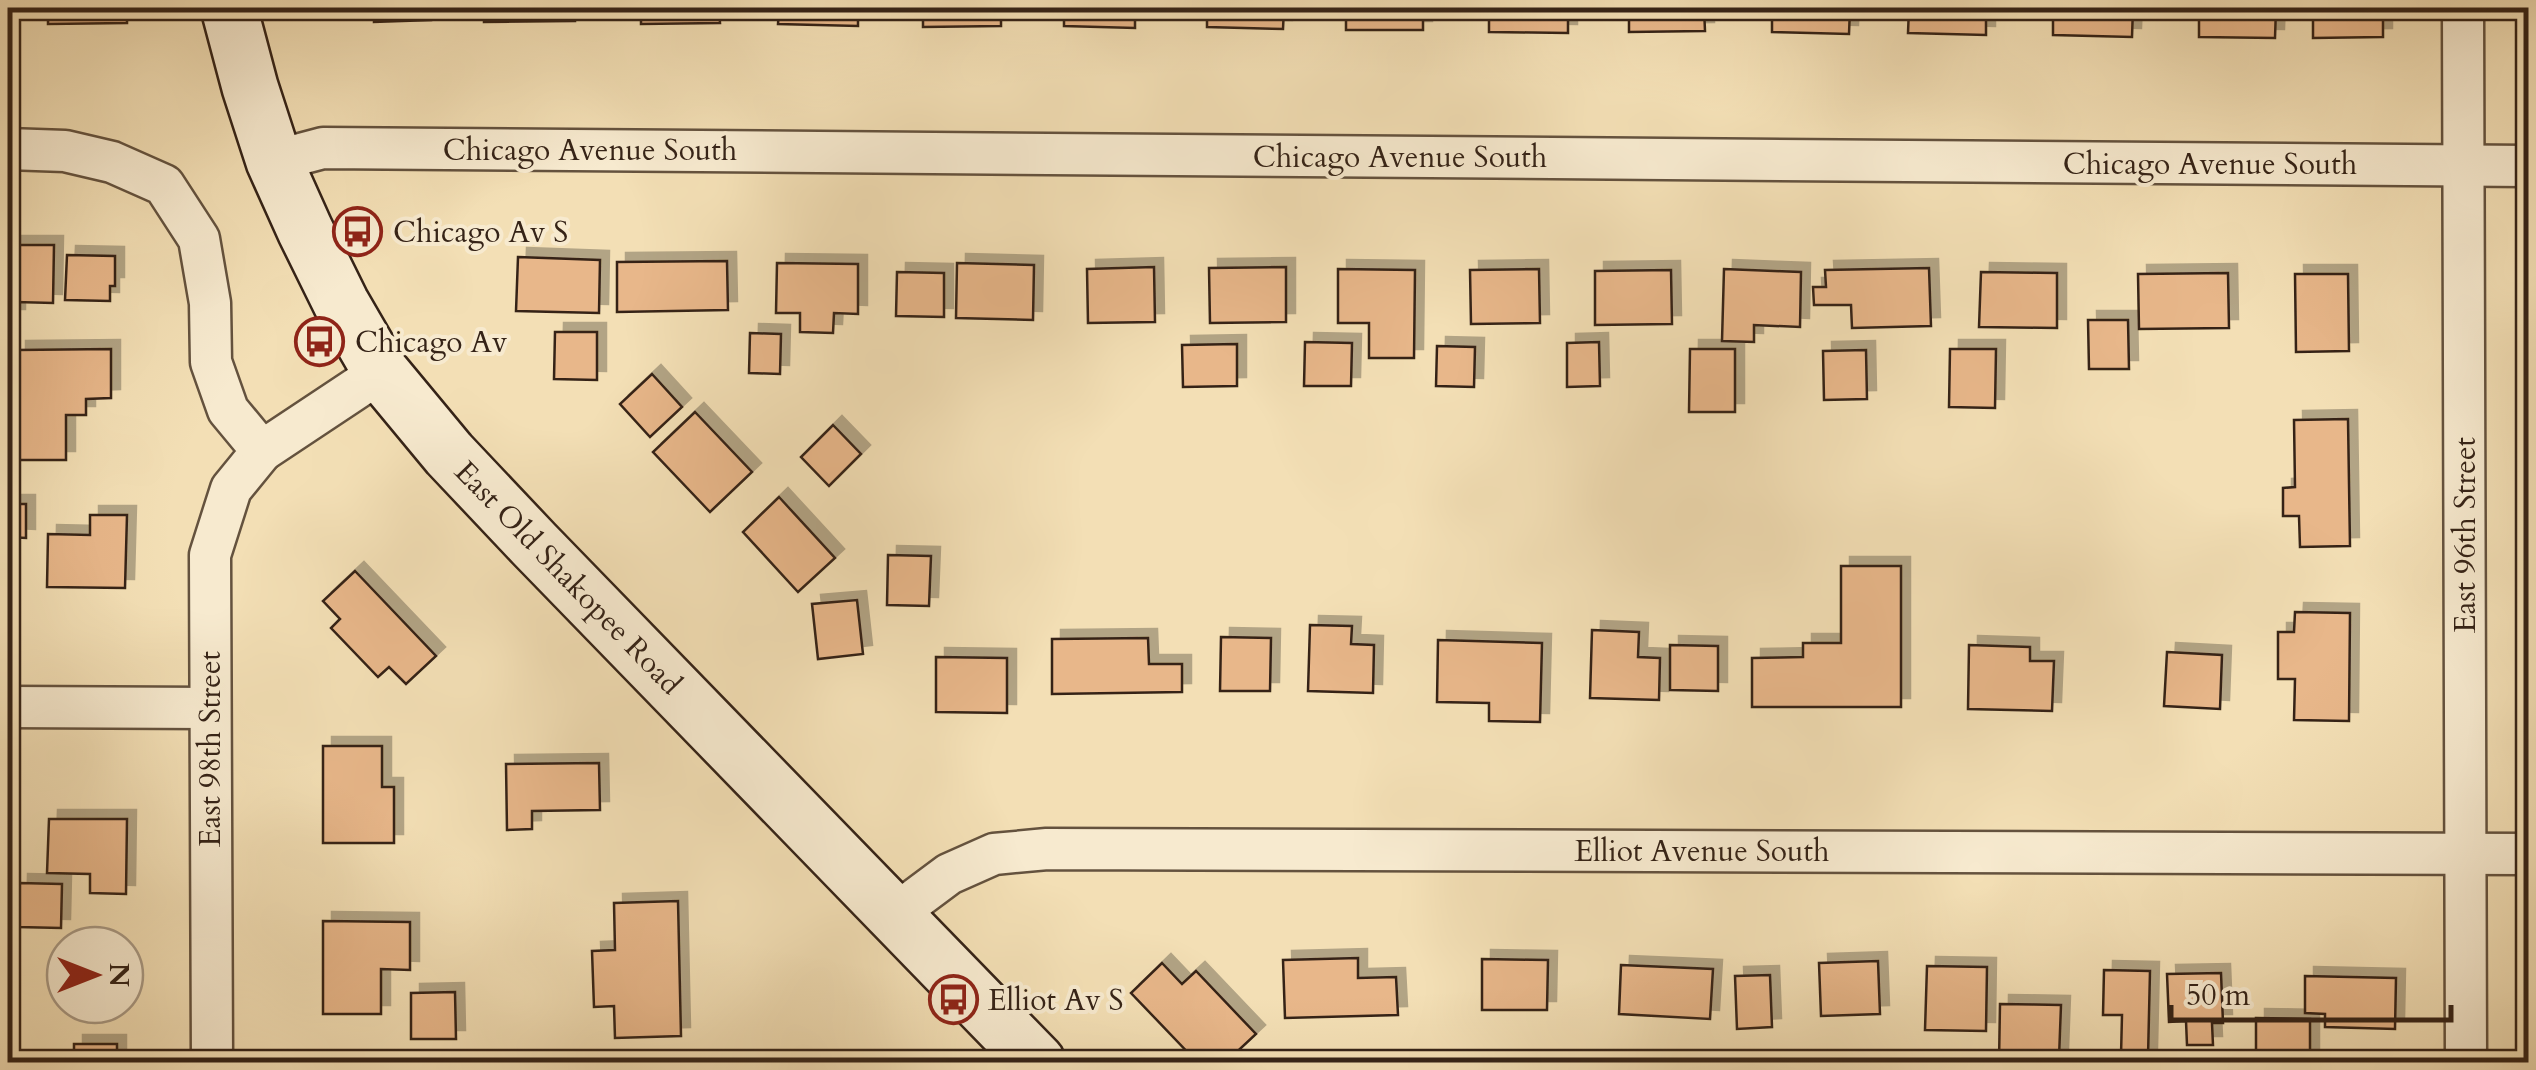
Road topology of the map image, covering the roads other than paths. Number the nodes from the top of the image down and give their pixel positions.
1 (229, 8) edge
2 (2464, 8) edge
3 (8, 149) edge
4 (274, 161) junction
5 (2464, 166) junction
6 (2528, 166) edge
7 (381, 372) junction
8 (262, 451) junction
9 (8, 707) edge
10 (210, 708) junction
11 (2466, 854) junction
12 (2528, 854) edge
13 (894, 916) junction
14 (212, 1062) edge
15 (1037, 1062) edge
16 (2466, 1062) edge

1 - 4 main road, East Old Shakopee Road
2 - 5 street, East 96th Street
3 - 8 street
4 - 5 street, Chicago Avenue South
4 - 7 main road, East Old Shakopee Road
5 - 6 street, Chicago Avenue South
5 - 11 street, East 96th Street
7 - 8 street, East 98th Street
7 - 13 main road, East Old Shakopee Road
8 - 10 street, East 98th Street
9 - 10 street
10 - 14 street, East 98th Street
11 - 12 street, Elliot Avenue South
11 - 13 street, Elliot Avenue South
11 - 16 street, East 96th Street
13 - 15 main road, East Old Shakopee Road

